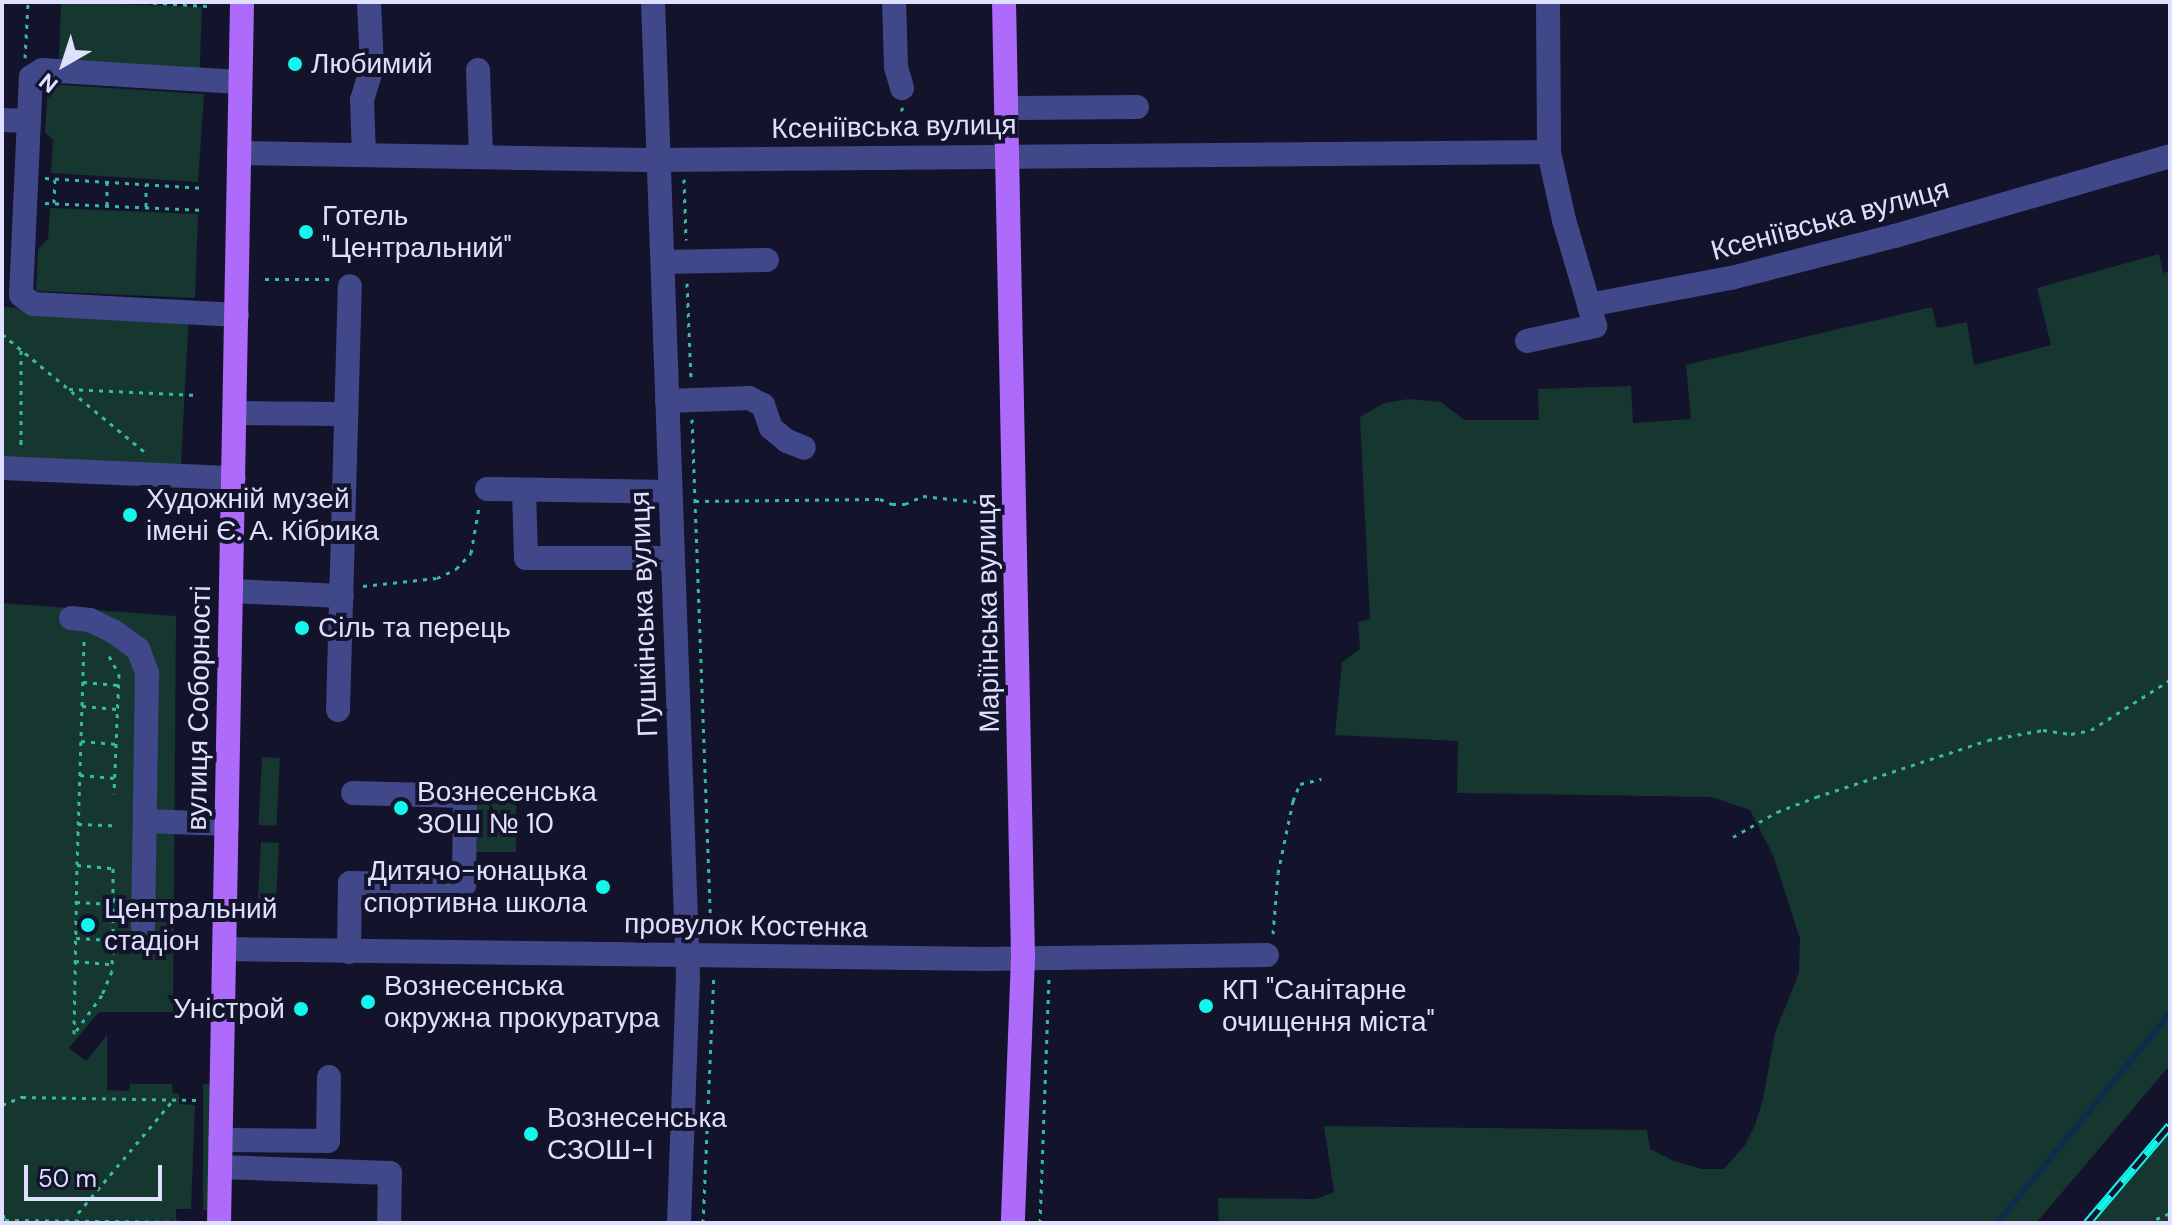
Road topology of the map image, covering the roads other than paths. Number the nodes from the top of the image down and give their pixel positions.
1 (242, 2) edge
2 (369, 2) edge
3 (653, 2) edge
4 (894, 2) edge
5 (1004, 2) edge
6 (1548, 2) edge
7 (478, 70) dead end
8 (240, 82) junction
9 (902, 88) road end
10 (1137, 107) dead end
11 (1007, 108) junction
12 (2, 120) edge
13 (29, 121) junction
14 (1549, 152) junction
15 (239, 153) junction
16 (364, 155) junction
17 (1008, 155) junction
18 (2170, 156) edge
19 (481, 157) junction
20 (671, 160) junction
21 (767, 260) dead end
22 (675, 262) junction
23 (350, 286) road end
24 (1589, 305) junction
25 (237, 315) junction
26 (1527, 341) dead end
27 (679, 400) junction
28 (235, 413) junction
29 (346, 414) junction
30 (804, 448) dead end
31 (12, 468) edge
32 (234, 478) junction
33 (487, 489) road end
34 (524, 490) junction
35 (670, 492) junction
36 (672, 558) junction
37 (231, 591) junction
38 (342, 596) junction
39 (71, 618) dead end
40 (338, 710) dead end
41 (353, 793) dead end
42 (145, 821) junction
43 (227, 824) junction
44 (143, 941) dead end
45 (1269, 948) road end
46 (224, 949) junction
47 (349, 952) junction
48 (685, 956) junction
49 (1023, 958) junction
50 (329, 1077) dead end
51 (220, 1140) junction
52 (220, 1167) junction
53 (219, 1223) edge
54 (389, 1223) edge
55 (679, 1223) edge
56 (1013, 1223) edge

1 - 8 main road, вулиця Соборності
2 - 16 street
3 - 20 street, Пушкінська вулиця
4 - 9 street
5 - 11 main road, Маріїнська вулиця
6 - 14 street
7 - 19 street
8 - 13 street
8 - 15 main road, вулиця Соборності
10 - 11 street
11 - 17 main road, Маріїнська вулиця
12 - 13 street
13 - 25 street
14 - 17 street, Ксеніївська вулиця
14 - 24 street
15 - 16 street, Ксеніївська вулиця
15 - 25 main road, вулиця Соборності
16 - 19 street, Ксеніївська вулиця
17 - 20 street, Ксеніївська вулиця
17 - 49 main road, Маріїнська вулиця
18 - 24 street, Ксеніївська вулиця
19 - 20 street, Ксеніївська вулиця
20 - 22 street, Пушкінська вулиця
21 - 22 street
22 - 27 street, Пушкінська вулиця
23 - 29 street
24 - 26 street
25 - 28 main road, вулиця Соборності
27 - 30 street
27 - 35 street, Пушкінська вулиця
28 - 29 street
28 - 32 main road, вулиця Соборності
29 - 38 street
31 - 32 street
32 - 37 main road, вулиця Соборності
33 - 34 street
34 - 35 street
34 - 36 street
35 - 36 street, Пушкінська вулиця
36 - 48 street, Пушкінська вулиця
37 - 38 street
37 - 43 main road, вулиця Соборності
38 - 40 street
39 - 42 street
41 - 47 street
42 - 43 street
42 - 44 street
43 - 46 main road, вулиця Соборності
45 - 49 street, провулок Костенка
46 - 47 street, провулок Костенка
46 - 51 main road, вулиця Соборності
47 - 48 street, провулок Костенка
48 - 49 street, провулок Костенка
48 - 55 street, Пушкінська вулиця
49 - 56 main road, Маріїнська вулиця
50 - 51 street
51 - 52 main road, вулиця Соборності
52 - 53 main road, вулиця Соборності
52 - 54 street

